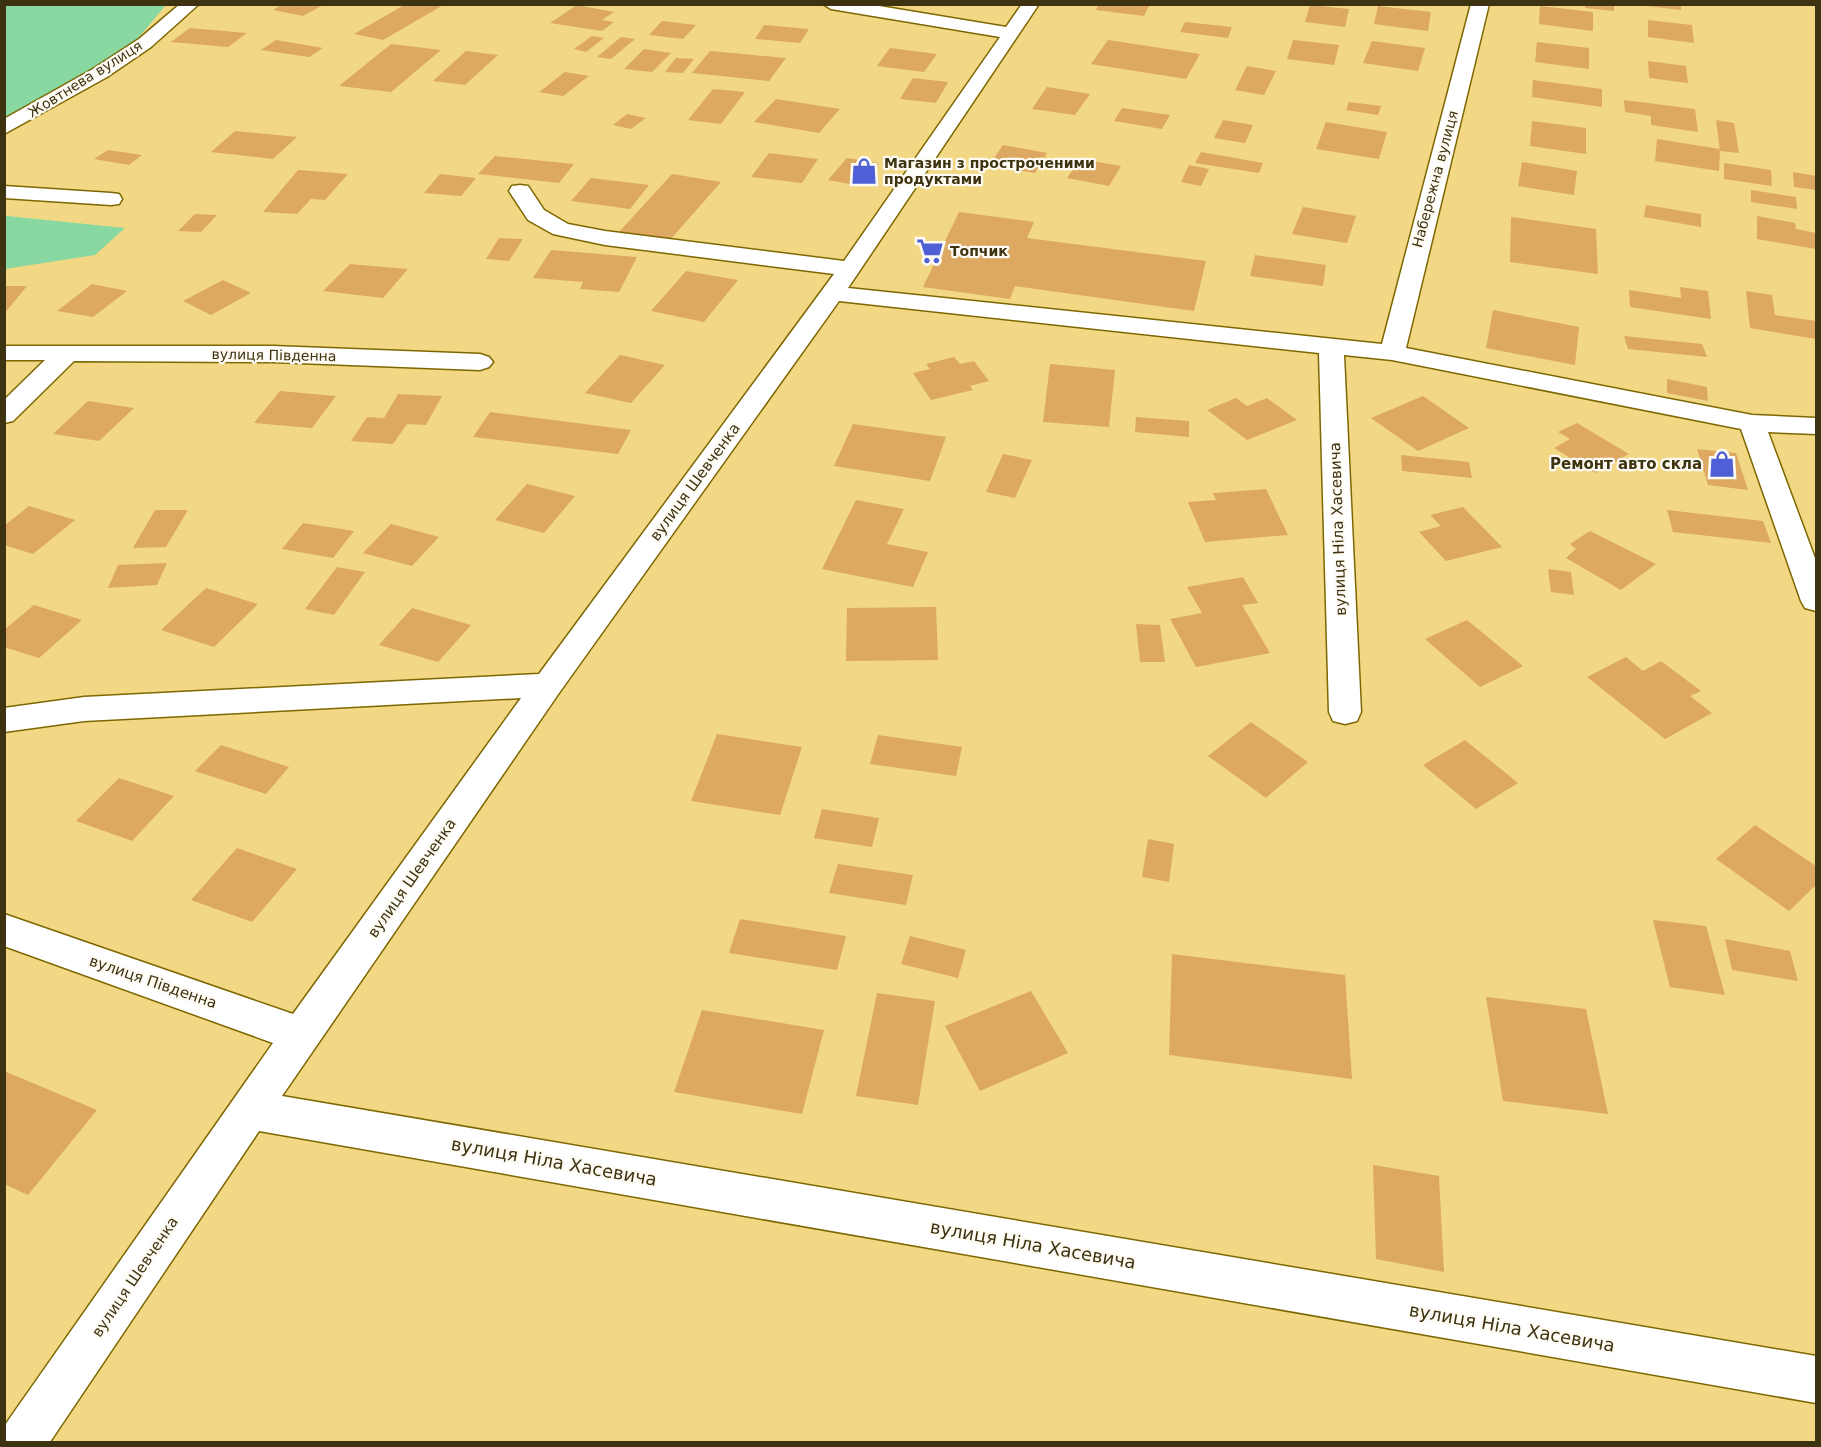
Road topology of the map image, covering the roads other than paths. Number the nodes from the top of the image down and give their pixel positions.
1 (191, 4) edge
2 (831, 4) edge
3 (1031, 4) edge
4 (1480, 4) edge
5 (1010, 33) junction
6 (4, 128) edge
7 (520, 191) dead end
8 (4, 192) edge
9 (111, 199) dead end
10 (850, 268) junction
11 (822, 307) junction
12 (1331, 347) junction
13 (4, 353) edge
14 (67, 353) junction
15 (1392, 353) junction
16 (480, 362) dead end
17 (4, 415) edge
18 (1752, 423) junction
19 (1816, 426) edge
20 (1816, 601) edge
21 (548, 685) junction
22 (1345, 712) dead end
23 (4, 720) edge
24 (4, 930) edge
25 (301, 1035) junction
26 (250, 1110) junction
27 (1816, 1380) edge
28 (22, 1443) edge

1 - 6 street, Жовтнева вулиця
2 - 5 street
3 - 5 street, вулиця Шевченка
4 - 15 street, Набережна вулиця
5 - 10 street, вулиця Шевченка
7 - 10 street
8 - 9 street
10 - 11 street, вулиця Шевченка
11 - 12 street
11 - 21 street, вулиця Шевченка
12 - 15 street
12 - 22 street, вулиця Ніла Хасевича
13 - 14 street, вулиця Південна
14 - 16 street, вулиця Південна
14 - 17 street
15 - 18 street
18 - 19 street
18 - 20 street
21 - 23 street
21 - 25 street, вулиця Шевченка
24 - 25 street, вулиця Південна
25 - 26 street, вулиця Шевченка
26 - 27 street, вулиця Ніла Хасевича
26 - 28 street, вулиця Шевченка

